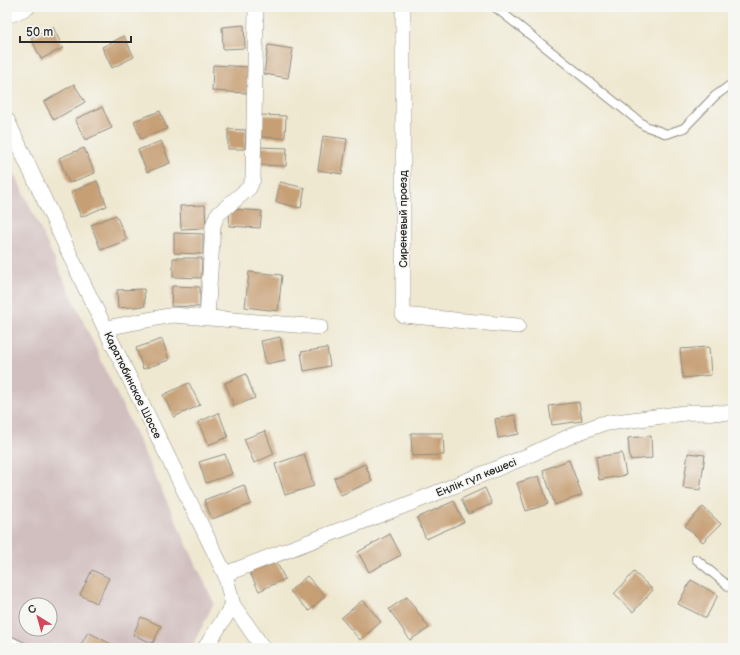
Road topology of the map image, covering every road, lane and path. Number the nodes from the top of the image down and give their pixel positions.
1 (28, 7) edge
2 (256, 7) edge
3 (403, 7) edge
4 (495, 7) edge
5 (7, 16) edge
6 (733, 83) edge
7 (7, 120) edge
8 (207, 318) junction
9 (518, 326) dead end
10 (320, 327) dead end
11 (106, 328) junction
12 (733, 413) edge
13 (696, 559) dead end
14 (225, 574) junction
15 (733, 590) edge
16 (233, 605) junction
17 (7, 639) edge
18 (26, 648) edge
19 (205, 648) edge
20 (263, 648) edge

1 - 5 street
2 - 8 street
3 - 9 street, Сиреневый проезд
4 - 6 lane
7 - 11 street, Каратюбинское Шоссе
8 - 10 street
8 - 11 street
11 - 14 street, Каратюбинское Шоссе
12 - 14 street, Еңлік гүл көшесі
13 - 15 lane
14 - 16 street, Каратюбинское Шоссе
16 - 19 street
16 - 20 street, Каратюбинское Шоссе
17 - 18 lane

